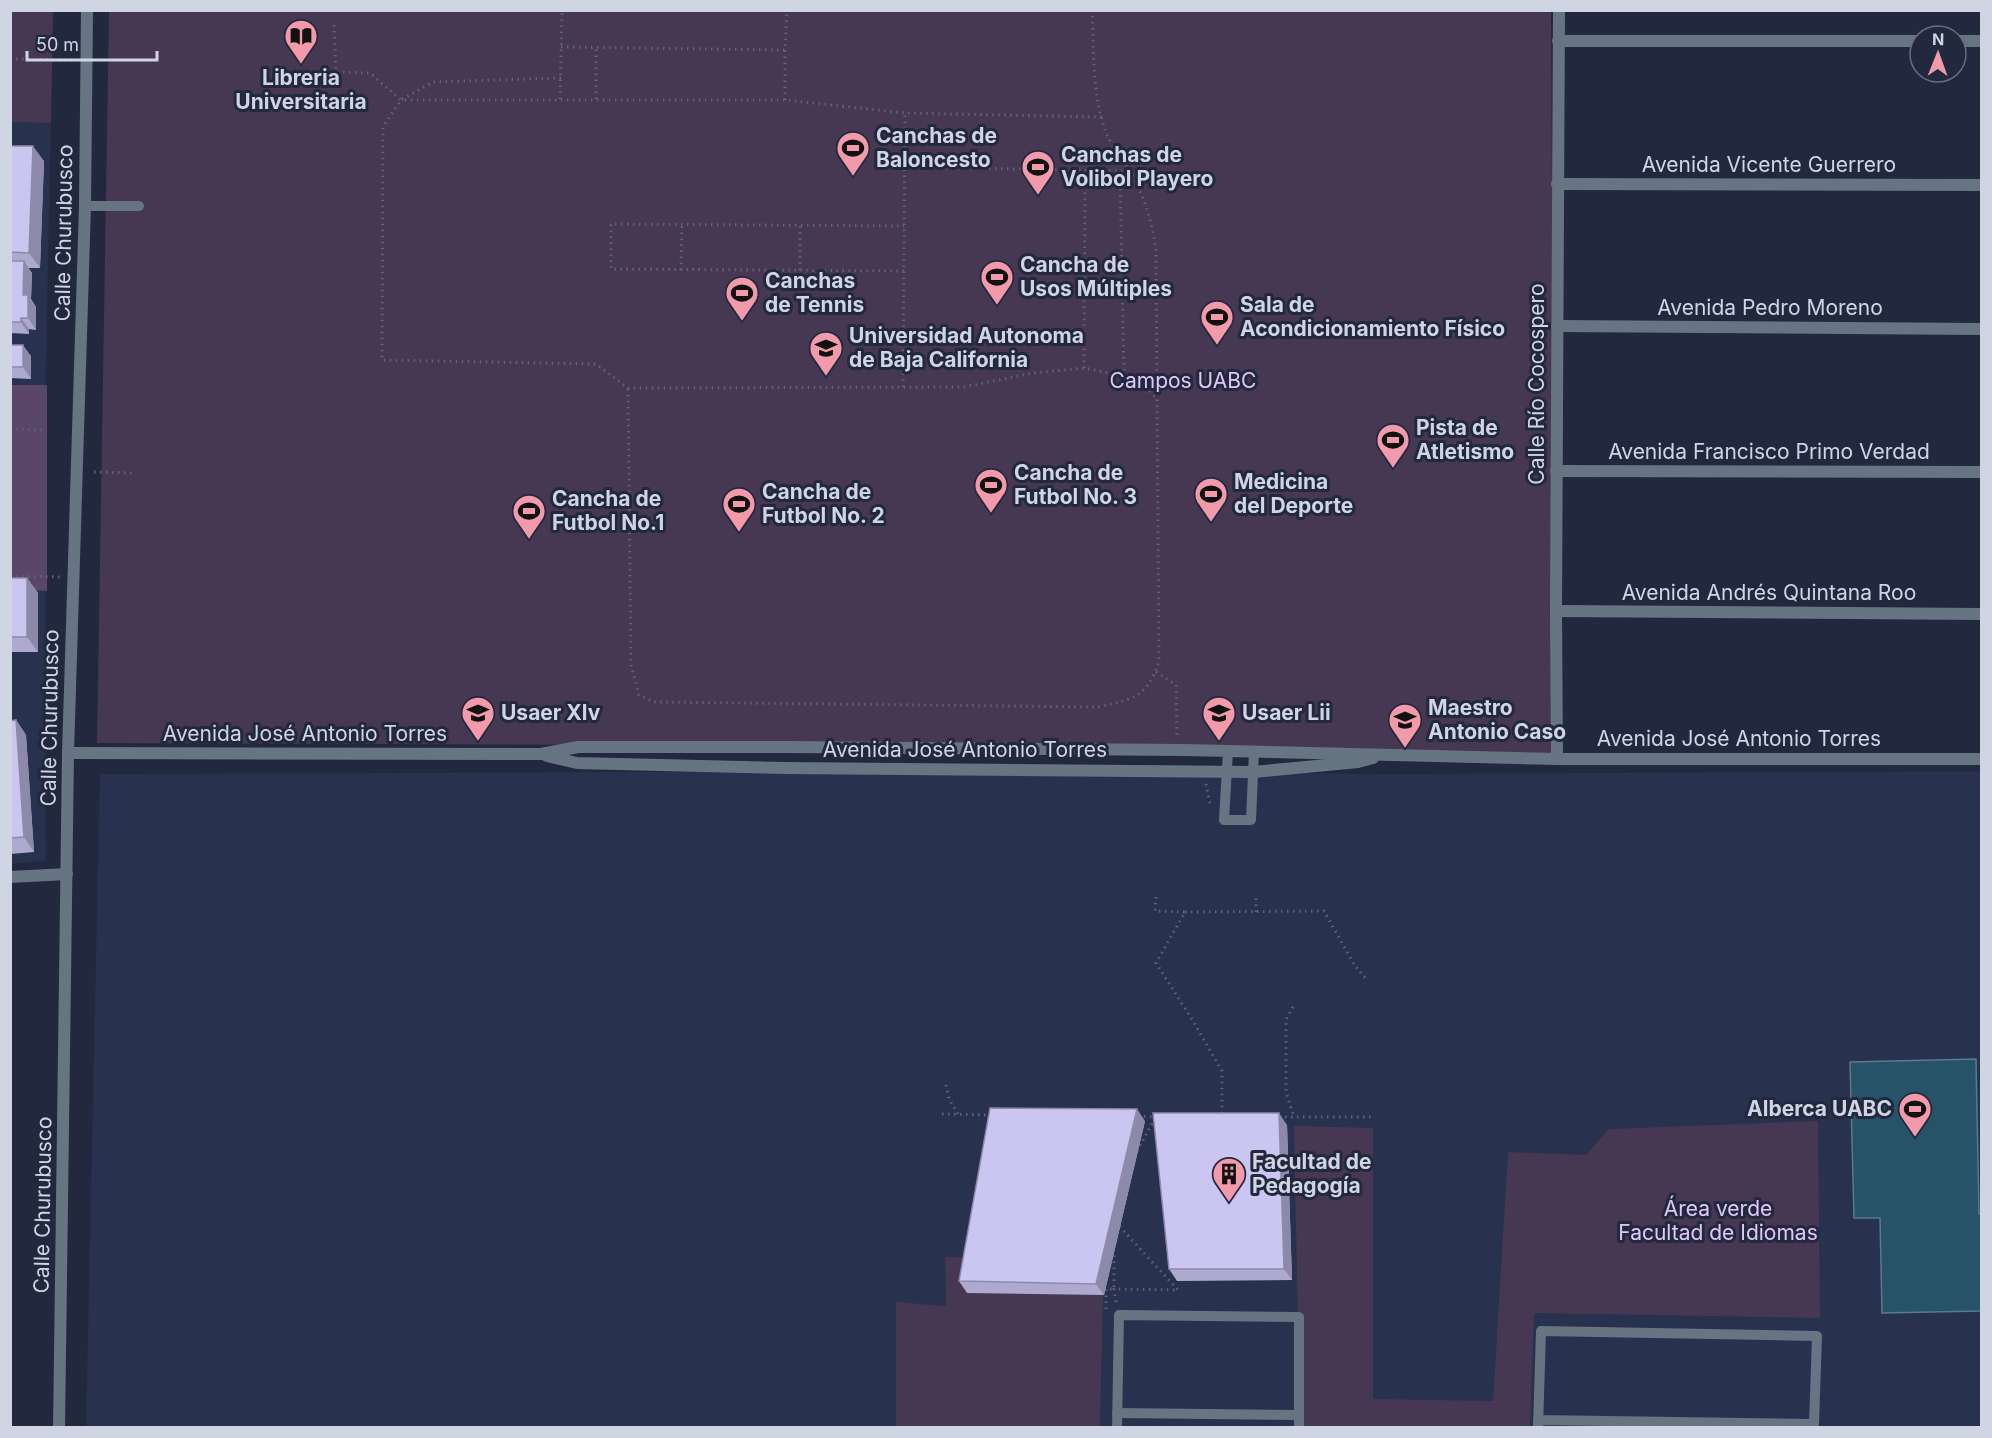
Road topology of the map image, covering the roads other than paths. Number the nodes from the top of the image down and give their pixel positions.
1 (87, 10) edge
2 (1559, 10) edge
3 (1558, 41) junction
4 (1908, 41) edge
5 (1557, 184) junction
6 (1982, 185) edge
7 (85, 206) junction
8 (140, 206) dead end
9 (1557, 326) junction
10 (1982, 329) edge
11 (1556, 471) junction
12 (1982, 472) edge
13 (1556, 611) junction
14 (1982, 614) edge
15 (784, 747) junction
16 (985, 749) junction
17 (1228, 751) junction
18 (1254, 751) junction
19 (68, 753) junction
20 (541, 754) junction
21 (1389, 754) junction
22 (1557, 759) junction
23 (1982, 759) edge
24 (786, 768) junction
25 (986, 770) junction
26 (1227, 771) junction
27 (1253, 772) junction
28 (67, 874) junction
29 (10, 877) edge
30 (1117, 1413) junction
31 (1299, 1415) junction
32 (1538, 1424) edge
33 (59, 1428) edge
34 (1117, 1428) edge
35 (1299, 1428) edge

1 - 7 street, Calle Churubusco
2 - 3 street, Calle Río Cocospero
3 - 4 street
3 - 5 street, Calle Río Cocospero
5 - 6 street, Avenida Vicente Guerrero
5 - 9 street, Calle Río Cocospero
7 - 8 lane
7 - 19 street, Calle Churubusco
9 - 10 street, Avenida Pedro Moreno
9 - 11 street, Calle Río Cocospero
11 - 12 street, Avenida Francisco Primo Verdad
11 - 13 street, Calle Río Cocospero
13 - 14 street, Avenida Andrés Quintana Roo
13 - 22 street, Calle Río Cocospero
15 - 16 street, Avenida José Antonio Torres
15 - 20 street, Avenida José Antonio Torres
15 - 24 street
16 - 17 street, Avenida José Antonio Torres
16 - 25 street
17 - 18 street, Avenida José Antonio Torres
17 - 26 lane
18 - 21 street, Avenida José Antonio Torres
18 - 27 lane
19 - 20 street, Avenida José Antonio Torres
19 - 28 street, Calle Churubusco
20 - 24 street, Avenida José Antonio Torres
21 - 22 street, Avenida José Antonio Torres
21 - 27 street, Avenida José Antonio Torres
22 - 23 street, Avenida José Antonio Torres
24 - 25 street, Avenida José Antonio Torres
25 - 26 street, Avenida José Antonio Torres
26 - 27 street, Avenida José Antonio Torres
26 - 27 lane
28 - 29 street
28 - 33 street, Calle Churubusco
30 - 31 lane
30 - 31 lane
30 - 34 lane
31 - 35 lane
32 - 32 lane

